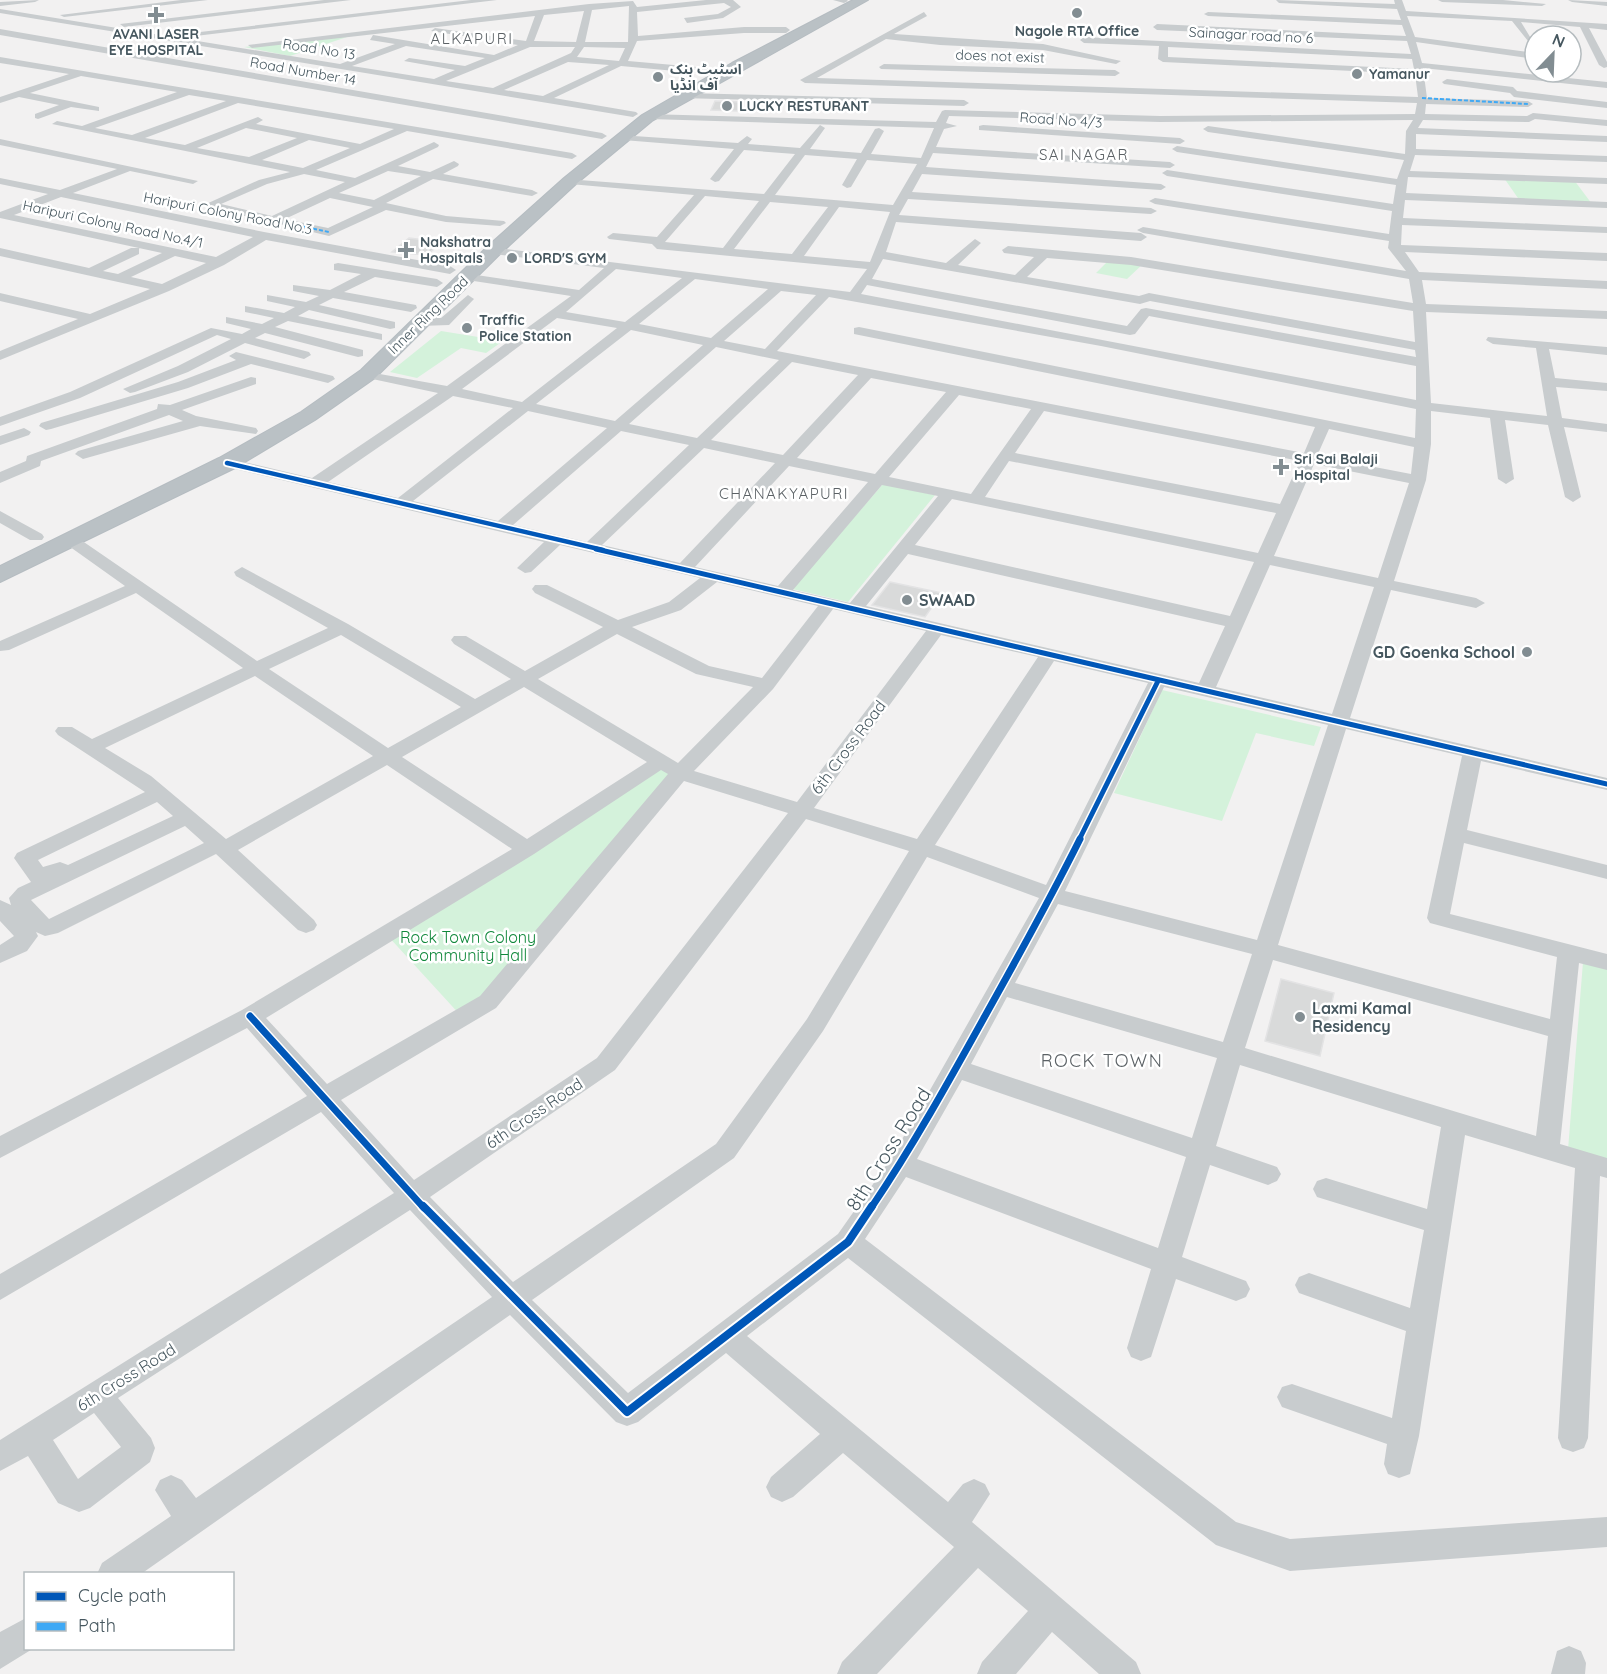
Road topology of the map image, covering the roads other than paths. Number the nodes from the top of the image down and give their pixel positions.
1 (35, 0) edge
2 (204, 0) edge
3 (347, 0) edge
4 (493, 0) edge
5 (726, 0) edge
6 (842, 0) edge
7 (862, 0) edge
8 (1442, 0) edge
9 (336, 1) edge
10 (1279, 1) edge
11 (162, 2) edge
12 (0, 4) edge
13 (1542, 4) dead end
14 (1607, 4) edge
15 (589, 6) junction
16 (1399, 7) edge
17 (1574, 9) edge
18 (633, 10) junction
19 (541, 11) junction
20 (0, 12) edge
21 (924, 14) dead end
22 (1208, 14) dead end
23 (352, 16) junction
24 (1457, 16) junction
25 (37, 17) junction
26 (174, 19) junction
27 (1515, 19) junction
28 (680, 21) dead end
29 (1405, 23) junction
30 (646, 24) dead end
31 (1583, 24) junction
32 (635, 26) junction
33 (1462, 26) dead end
34 (94, 27) junction
35 (408, 27) junction
36 (1157, 27) dead end
37 (1607, 27) edge
38 (786, 30) junction
39 (1523, 30) edge
40 (506, 31) dead end
41 (0, 32) edge
42 (369, 32) junction
43 (346, 34) junction
44 (358, 36) junction
45 (465, 36) junction
46 (886, 36) junction
47 (1466, 36) dead end
48 (186, 39) junction
49 (44, 40) junction
50 (1084, 40) dead end
51 (633, 42) junction
52 (1132, 42) junction
53 (404, 43) junction
54 (530, 44) junction
55 (1164, 44) junction
56 (578, 45) junction
57 (1470, 47) junction
58 (20, 48) dead end
59 (225, 48) junction
60 (327, 48) dead end
61 (439, 49) junction
62 (863, 49) junction
63 (10, 51) dead end
64 (316, 51) dead end
65 (882, 51) dead end
66 (1495, 52) junction
67 (1436, 53) dead end
68 (0, 54) edge
69 (1417, 55) junction
70 (137, 56) junction
71 (494, 57) junction
72 (999, 58) junction
73 (1123, 58) junction
74 (1469, 58) dead end
75 (295, 59) junction
76 (568, 59) junction
77 (0, 60) edge
78 (410, 61) junction
79 (1443, 61) dead end
80 (623, 62) junction
81 (115, 63) dead end
82 (1234, 63) junction
83 (104, 66) dead end
84 (884, 66) dead end
85 (342, 67) junction
86 (1599, 67) edge
87 (1483, 68) dead end
88 (466, 69) junction
89 (708, 71) junction
90 (1522, 71) edge
91 (1087, 72) junction
92 (81, 73) junction
93 (380, 73) junction
94 (1115, 73) dead end
95 (1235, 75) dead end
96 (1583, 76) edge
97 (1442, 77) dead end
98 (435, 82) junction
99 (1583, 82) edge
100 (1540, 84) edge
101 (1607, 85) edge
102 (189, 91) junction
103 (495, 91) junction
104 (19, 94) junction
105 (684, 96) junction
106 (2, 98) edge
107 (545, 99) junction
108 (238, 100) junction
109 (390, 100) junction
110 (996, 100) junction
111 (1530, 100) junction
112 (600, 103) junction
113 (1418, 103) junction
114 (70, 104) junction
115 (1607, 105) edge
116 (288, 108) junction
117 (96, 109) dead end
118 (641, 115) junction
119 (38, 116) dead end
120 (345, 117) junction
121 (765, 118) junction
122 (1528, 119) junction
123 (1188, 123) junction
124 (1607, 123) edge
125 (57, 124) dead end
126 (244, 125) junction
127 (941, 125) junction
128 (965, 126) dead end
129 (977, 127) dead end
130 (406, 128) junction
131 (820, 128) dead end
132 (83, 129) junction
133 (563, 129) junction
134 (879, 131) dead end
135 (602, 135) junction
136 (308, 137) junction
137 (623, 137) junction
138 (1541, 137) junction
139 (134, 138) junction
140 (212, 138) junction
141 (0, 139) edge
142 (238, 139) dead end
143 (1607, 139) edge
144 (434, 145) dead end
145 (1178, 145) junction
146 (740, 146) junction
147 (361, 147) junction
148 (186, 149) junction
149 (930, 150) junction
150 (803, 151) junction
151 (572, 156) junction
152 (864, 156) junction
153 (1556, 158) junction
154 (1607, 159) edge
155 (250, 160) junction
156 (454, 164) dead end
157 (921, 165) junction
158 (386, 167) junction
159 (130, 168) junction
160 (1169, 169) junction
161 (304, 171) junction
162 (433, 176) junction
163 (715, 178) dead end
164 (1574, 180) junction
165 (193, 181) dead end
166 (356, 181) junction
167 (570, 181) junction
168 (1607, 181) edge
169 (0, 182) edge
170 (847, 185) dead end
171 (1161, 187) junction
172 (532, 193) junction
173 (61, 194) junction
174 (328, 194) junction
175 (701, 194) junction
176 (905, 195) junction
177 (1401, 198) junction
178 (767, 199) junction
179 (836, 204) junction
180 (1592, 204) junction
181 (380, 205) junction
182 (1607, 205) edge
183 (1153, 206) junction
184 (522, 214) junction
185 (894, 214) junction
186 (1, 215) edge
187 (272, 220) junction
188 (173, 221) dead end
189 (500, 224) junction
190 (1607, 225) edge
191 (196, 227) junction
192 (1607, 230) edge
193 (245, 233) junction
194 (1142, 233) junction
195 (264, 236) junction
196 (613, 237) dead end
197 (168, 239) dead end
198 (660, 241) junction
199 (975, 243) dead end
200 (150, 247) junction
201 (494, 250) junction
202 (1008, 250) dead end
203 (135, 251) dead end
204 (0, 252) edge
205 (174, 252) junction
206 (726, 252) junction
207 (1044, 254) junction
208 (1607, 257) edge
209 (796, 258) junction
210 (1110, 259) junction
211 (878, 260) junction
212 (1131, 261) junction
213 (220, 262) junction
214 (614, 266) junction
215 (949, 266) junction
216 (338, 267) dead end
217 (94, 270) junction
218 (374, 273) junction
219 (122, 276) junction
220 (452, 276) junction
221 (692, 276) junction
222 (1414, 276) junction
223 (1018, 278) junction
224 (864, 281) junction
225 (1088, 281) junction
226 (333, 282) dead end
227 (353, 285) junction
228 (1607, 285) edge
229 (778, 286) junction
230 (166, 288) junction
231 (297, 288) dead end
232 (384, 289) dead end
233 (825, 293) junction
234 (582, 294) junction
235 (332, 296) junction
236 (853, 296) junction
237 (0, 297) edge
238 (1149, 297) junction
239 (271, 298) dead end
240 (468, 299) dead end
241 (887, 302) junction
242 (311, 306) junction
243 (1420, 308) junction
244 (250, 309) dead end
245 (1146, 312) junction
246 (554, 314) junction
247 (415, 315) junction
248 (1607, 315) edge
249 (90, 318) junction
250 (287, 318) junction
251 (231, 320) dead end
252 (628, 326) junction
253 (265, 328) junction
254 (383, 331) junction
255 (245, 339) junction
256 (1493, 340) dead end
257 (0, 343) edge
258 (713, 343) junction
259 (193, 344) junction
260 (1542, 345) junction
261 (19, 348) junction
262 (220, 351) junction
263 (1607, 351) edge
264 (358, 353) junction
265 (768, 353) junction
266 (304, 355) dead end
267 (1423, 355) junction
268 (0, 356) edge
269 (790, 357) junction
270 (249, 360) junction
271 (868, 373) junction
272 (368, 374) junction
273 (114, 378) junction
274 (328, 379) junction
275 (251, 381) dead end
276 (1548, 382) junction
277 (1607, 387) edge
278 (955, 390) junction
279 (450, 391) junction
280 (309, 392) dead end
281 (135, 393) junction
282 (75, 395) junction
283 (290, 405) dead end
284 (525, 406) junction
285 (1040, 406) junction
286 (1423, 406) junction
287 (97, 410) junction
288 (170, 410) junction
289 (1497, 415) junction
290 (201, 421) junction
291 (0, 422) edge
292 (1555, 422) junction
293 (1324, 424) junction
294 (618, 425) junction
295 (46, 426) dead end
296 (1607, 428) edge
297 (251, 431) junction
298 (24, 432) dead end
299 (0, 441) edge
300 (701, 442) junction
301 (1424, 444) junction
302 (83, 454) dead end
303 (1006, 456) junction
304 (1308, 458) junction
305 (786, 460) junction
306 (227, 463) junction
307 (0, 478) edge
308 (878, 479) junction
309 (1506, 479) dead end
310 (1418, 480) junction
311 (315, 484) junction
312 (948, 494) junction
313 (1573, 496) dead end
314 (975, 499) junction
315 (400, 504) junction
316 (1285, 510) junction
317 (0, 516) edge
318 (501, 527) junction
319 (36, 537) junction
320 (556, 540) junction
321 (72, 541) junction
322 (590, 548) junction
323 (904, 548) junction
324 (0, 554) edge
325 (1265, 559) junction
326 (525, 568) dead end
327 (684, 569) junction
328 (242, 572) dead end
329 (0, 575) edge
330 (714, 576) junction
331 (1382, 583) junction
332 (136, 587) junction
333 (541, 589) dead end
334 (783, 591) junction
335 (830, 602) junction
336 (1476, 603) dead end
337 (855, 608) junction
338 (1234, 623) junction
339 (616, 627) junction
340 (938, 627) junction
341 (342, 628) junction
342 (460, 640) dead end
343 (3, 646) dead end
344 (1048, 656) junction
345 (256, 669) junction
346 (525, 680) junction
347 (1158, 681) junction
348 (766, 685) junction
349 (1205, 692) junction
350 (477, 708) junction
351 (1339, 722) junction
352 (65, 731) dead end
353 (91, 747) junction
354 (1473, 753) junction
355 (388, 758) junction
356 (670, 768) junction
357 (1607, 784) edge
358 (159, 793) junction
359 (801, 812) junction
360 (183, 813) junction
361 (1456, 834) junction
362 (221, 846) junction
363 (922, 848) junction
364 (527, 849) junction
365 (1607, 872) edge
366 (1052, 895) junction
367 (0, 907) edge
368 (306, 925) dead end
369 (1266, 950) junction
370 (1569, 952) junction
371 (0, 955) edge
372 (1607, 962) edge
373 (1001, 987) junction
374 (250, 1016) junction
375 (1560, 1031) junction
376 (1231, 1053) junction
377 (956, 1070) junction
378 (326, 1099) junction
379 (1455, 1120) junction
380 (0, 1148) edge
381 (1546, 1149) junction
382 (1202, 1151) junction
383 (902, 1164) junction
384 (1598, 1165) edge
385 (1268, 1174) dead end
386 (1326, 1189) dead end
387 (412, 1195) junction
388 (1438, 1224) junction
389 (848, 1242) junction
390 (1167, 1263) junction
391 (1309, 1285) dead end
392 (0, 1288) edge
393 (1236, 1289) dead end
394 (511, 1298) junction
395 (1422, 1324) junction
396 (725, 1335) junction
397 (1141, 1348) dead end
398 (98, 1395) junction
399 (1292, 1397) dead end
400 (843, 1433) junction
401 (33, 1437) junction
402 (1573, 1438) dead end
403 (0, 1457) edge
404 (782, 1487) dead end
405 (171, 1490) dead end
406 (974, 1494) dead end
407 (192, 1519) junction
408 (950, 1525) junction
409 (1607, 1532) edge
410 (976, 1547) junction
411 (116, 1572) edge
412 (1051, 1609) junction
413 (24, 1635) edge
414 (0, 1652) edge
415 (854, 1674) edge
416 (994, 1674) edge
417 (1124, 1674) edge

1 - 12 street
2 - 11 street
3 - 9 street
4 - 23 street
5 - 18 street
5 - 28 street
6 - 38 highway, Inner Ring Road
7 - 105 highway, Inner Ring Road
8 - 13 street
9 - 23 street
9 - 26 street
10 - 16 street
11 - 25 street
11 - 26 street
14 - 17 street
15 - 18 street
15 - 19 street
15 - 56 street
16 - 24 street
16 - 29 street
17 - 27 street
17 - 31 street
18 - 32 street
19 - 35 street
19 - 54 street
20 - 25 street, Road No 13
21 - 46 street
22 - 29 street
23 - 42 street
23 - 48 street
24 - 27 street
24 - 33 street
25 - 34 street, Road No 13
26 - 34 street
26 - 48 street
27 - 39 street
29 - 69 street
30 - 32 street
31 - 37 street
31 - 86 street
32 - 51 street
34 - 48 street, Road No 13
34 - 49 street
35 - 42 street
35 - 45 street
36 - 69 street
38 - 51 street
38 - 89 highway, Inner Ring Road
40 - 45 street
41 - 49 street, Road Number 14
42 - 43 street
42 - 44 street
43 - 44 street
43 - 59 street
44 - 53 street
44 - 60 street
45 - 54 street
46 - 62 street
46 - 72 street
47 - 57 street
48 - 59 street, Road No 13
48 - 70 street
49 - 58 street
49 - 70 street, Road Number 14
50 - 52 street, Sainagar road no 6
51 - 56 street
51 - 80 street
52 - 55 street, Sainagar road no 6
52 - 73 street
53 - 61 street
53 - 85 street
54 - 56 street
54 - 71 street
55 - 69 street, Sainagar road no 6
55 - 82 street
56 - 76 street
57 - 66 street
57 - 69 street
59 - 75 street, Road No 13
61 - 71 street
61 - 78 street
62 - 65 street
62 - 110 street
63 - 68 street
64 - 75 street
66 - 69 street
66 - 90 street
67 - 69 street
69 - 82 street
69 - 90 street
69 - 113 street
70 - 81 street
70 - 109 street, Road Number 14
71 - 88 street
72 - 73 street
72 - 84 street, does not exist
72 - 91 street, does not exist
72 - 110 street
73 - 91 street
74 - 90 street
75 - 85 street, Road No 13
76 - 80 street
76 - 103 street
77 - 92 street
78 - 88 street
78 - 93 street
79 - 90 street
80 - 89 street
80 - 107 street
82 - 95 street
83 - 92 street
85 - 93 street, Road No 13
86 - 96 street
87 - 90 street
88 - 98 street
89 - 118 highway, Inner Ring Road
90 - 97 street
90 - 111 street
90 - 113 street
91 - 94 street, does not exist
92 - 102 street
92 - 104 street
93 - 98 street, Road No 13
98 - 103 street, Road No 13
98 - 109 street
99 - 101 street
100 - 111 street
102 - 108 street
102 - 132 street
103 - 107 street, Road No 13
104 - 106 street
104 - 114 street
105 - 110 street
105 - 118 highway, Inner Ring Road
107 - 112 street, Road No 13
108 - 116 street
108 - 139 street
109 - 120 street
109 - 133 street, Road Number 14
110 - 113 street
110 - 123 street
110 - 127 street
111 - 113 street
111 - 115 street
111 - 122 street
112 - 118 street
112 - 133 street
113 - 122 street
113 - 123 street
113 - 138 street
113 - 177 street
114 - 117 street
114 - 119 street
116 - 120 street
116 - 126 street
118 - 121 street
118 - 135 highway, Inner Ring Road
118 - 137 highway, Inner Ring Road
120 - 130 street
121 - 127 street
121 - 146 street
122 - 124 street
122 - 138 street
123 - 145 street
123 - 177 street
125 - 132 street
126 - 136 street
126 - 140 street
127 - 128 street
127 - 149 street
129 - 145 street, Road No 4/3
130 - 147 street
130 - 151 street
131 - 150 street
132 - 139 street
133 - 135 street, Road Number 14
134 - 152 street
135 - 151 highway, Inner Ring Road
136 - 147 street
136 - 155 street
137 - 146 street
137 - 167 highway, Inner Ring Road
138 - 143 street
138 - 153 street
139 - 148 street
140 - 142 street
140 - 148 street
141 - 159 street
144 - 158 street
145 - 160 street
145 - 177 street, Road No 4/3
146 - 150 street
146 - 163 street
147 - 161 street
148 - 155 street
149 - 157 street
149 - 160 street
150 - 152 street
150 - 178 street
151 - 172 highway, Inner Ring Road
152 - 157 street
152 - 170 street
153 - 154 street
153 - 164 street
153 - 177 street
155 - 161 street
156 - 162 street
157 - 171 street
157 - 176 street
158 - 162 street
158 - 166 street
159 - 165 street
159 - 173 street
160 - 171 street
160 - 177 street
161 - 166 street
161 - 187 street
162 - 172 street
162 - 181 street
164 - 168 street
164 - 177 street
164 - 180 street
166 - 174 street
167 - 175 street
167 - 184 highway, Inner Ring Road
169 - 173 street, Haripuri Colony Road No.3
171 - 183 street
172 - 184 highway, Inner Ring Road
173 - 186 street
173 - 191 street, Haripuri Colony Road No.3
174 - 181 street
174 - 187 street
175 - 178 street
175 - 198 street
176 - 183 street
176 - 185 street
177 - 180 street
177 - 183 street
177 - 192 street
177 - 208 street
177 - 222 street
178 - 179 street
178 - 206 street
179 - 185 street
179 - 209 street
180 - 182 street
180 - 190 street
181 - 187 street
181 - 189 street
183 - 194 street
184 - 189 highway, Inner Ring Road
184 - 201 highway, Inner Ring Road
185 - 194 street
185 - 211 street
186 - 200 street, Haripuri Colony Road No.4/1
187 - 193 street
188 - 191 street
189 - 220 highway, Inner Ring Road
191 - 193 street, Haripuri Colony Road No.3
193 - 195 street, Haripuri Colony Road No.3
194 - 212 street
194 - 222 street
195 - 213 street
195 - 220 street, Haripuri Colony Road No.3
196 - 198 street
197 - 200 street
198 - 206 street
199 - 215 street
200 - 205 street, Haripuri Colony Road No.4/1
201 - 214 street
201 - 220 highway, Inner Ring Road
202 - 207 street
203 - 217 street
204 - 217 street
205 - 213 street, Haripuri Colony Road No.4/1
205 - 219 street
206 - 209 street
207 - 210 street
207 - 223 street
209 - 211 street
210 - 212 street
210 - 225 street
211 - 215 street
211 - 224 street
212 - 243 street
213 - 230 street
214 - 221 street
214 - 234 street
215 - 223 street
216 - 218 street
217 - 219 street
218 - 220 street
218 - 227 street
219 - 230 street
220 - 234 street
220 - 247 highway, Inner Ring Road
220 - 247 highway, Inner Ring Road
221 - 229 street
221 - 252 street
222 - 228 street
222 - 243 street
223 - 225 street
224 - 236 street
224 - 245 street
225 - 238 street
226 - 227 street
227 - 232 street
227 - 235 street
229 - 233 street
229 - 258 street
230 - 249 street
231 - 235 street
233 - 236 street
233 - 265 street
234 - 246 street
235 - 242 street
235 - 247 street
236 - 241 street
237 - 249 street
238 - 245 street
238 - 267 street
239 - 242 street
240 - 247 street
241 - 286 street
241 - 293 street
242 - 250 street
242 - 254 street
243 - 248 street
243 - 267 street
244 - 250 street
245 - 267 street
246 - 252 street
246 - 279 street
247 - 254 highway, Inner Ring Road
247 - 272 highway, Inner Ring Road
249 - 261 street
250 - 253 street
250 - 254 street
251 - 253 street
252 - 258 street
252 - 284 street
253 - 255 street
253 - 264 street
254 - 264 highway, Inner Ring Road
255 - 259 street
255 - 262 street
255 - 266 street
256 - 260 street
257 - 261 street
258 - 265 street
258 - 294 street
259 - 262 street
259 - 273 street
260 - 263 street
260 - 276 street
261 - 268 street
262 - 270 street
262 - 281 street
264 - 274 highway, Inner Ring Road
265 - 269 street
267 - 286 street
269 - 271 street
269 - 300 street
270 - 274 street
270 - 281 street
271 - 278 street
271 - 305 street
272 - 279 street
272 - 306 highway, Inner Ring Road
273 - 281 street
273 - 282 street
274 - 280 highway, Inner Ring Road
275 - 288 street
276 - 277 street
276 - 292 street
278 - 285 street
278 - 308 street
279 - 284 street
279 - 311 street
281 - 287 street
281 - 288 street
282 - 287 street
282 - 291 street
283 - 297 highway
284 - 294 street
284 - 315 street
285 - 303 street
285 - 304 street
286 - 289 street
286 - 301 street
287 - 295 street
288 - 290 street
288 - 307 street
289 - 292 street
289 - 309 street
290 - 297 street
290 - 302 street
292 - 296 street
292 - 313 street
293 - 301 street
293 - 304 street
294 - 300 street
294 - 318 street
297 - 319 highway
298 - 299 street
300 - 305 street
300 - 322 street
301 - 310 street
303 - 314 street
303 - 316 street
304 - 310 street
304 - 316 street
305 - 308 street
305 - 327 street
306 - 311 street
306 - 321 highway, Inner Ring Road
308 - 312 street
308 - 334 street
310 - 331 street
311 - 315 street
312 - 314 street
312 - 323 street
314 - 325 street
315 - 318 street
316 - 325 street
317 - 319 street
318 - 320 street
319 - 324 highway
320 - 322 street
320 - 326 street
321 - 329 highway, Inner Ring Road
321 - 332 street
322 - 327 street
323 - 337 street
323 - 338 street
325 - 331 street
325 - 338 street
327 - 330 street
328 - 341 street
330 - 334 street
330 - 339 street
331 - 336 street
331 - 351 street
332 - 343 street
332 - 345 street
333 - 339 street
334 - 335 street
335 - 337 street
335 - 348 street
337 - 340 street
338 - 349 street
339 - 346 street
339 - 348 street
340 - 344 street
340 - 359 street, 6th Cross Road
341 - 345 street
341 - 350 street
342 - 346 street
344 - 347 street
344 - 363 street
345 - 353 street
345 - 355 street
346 - 350 street
346 - 356 street
347 - 349 street
347 - 366 street, 8th Cross Road
348 - 356 street
349 - 351 street
350 - 355 street
351 - 354 street
351 - 369 street
352 - 353 street
353 - 358 street
354 - 357 street
354 - 361 street
355 - 362 street
355 - 364 street
356 - 359 street
356 - 364 street
356 - 378 street
358 - 360 street
358 - 360 street
359 - 363 street
359 - 387 street, 6th Cross Road
360 - 362 street
360 - 362 street
361 - 365 street
361 - 370 street
362 - 368 street
363 - 366 street
363 - 394 street
364 - 374 street
366 - 369 street
366 - 373 street, 8th Cross Road
367 - 371 street
369 - 375 street
369 - 376 street
370 - 372 street
370 - 375 street
373 - 376 street
373 - 377 street, 8th Cross Road
374 - 378 street
374 - 380 street
375 - 381 street
376 - 379 street
376 - 382 street
377 - 382 street
377 - 383 street, 8th Cross Road
378 - 387 street
378 - 392 street
379 - 381 street
379 - 388 street
381 - 384 street
382 - 385 street
382 - 390 street
383 - 389 street, 8th Cross Road
383 - 390 street
384 - 402 street
386 - 388 street
387 - 394 street
387 - 398 street, 6th Cross Road
388 - 395 street
389 - 396 street, 8th Cross Road
389 - 409 street
390 - 393 street
390 - 397 street
391 - 395 street
394 - 396 street, 8th Cross Road
394 - 407 street
395 - 399 street
396 - 400 street
398 - 401 street, 6th Cross Road
398 - 401 street
400 - 404 street
400 - 408 street
401 - 403 street, 6th Cross Road
405 - 407 street
406 - 408 street
407 - 411 street
408 - 410 street
410 - 412 street
410 - 415 street
412 - 416 street
412 - 417 street
413 - 414 street

